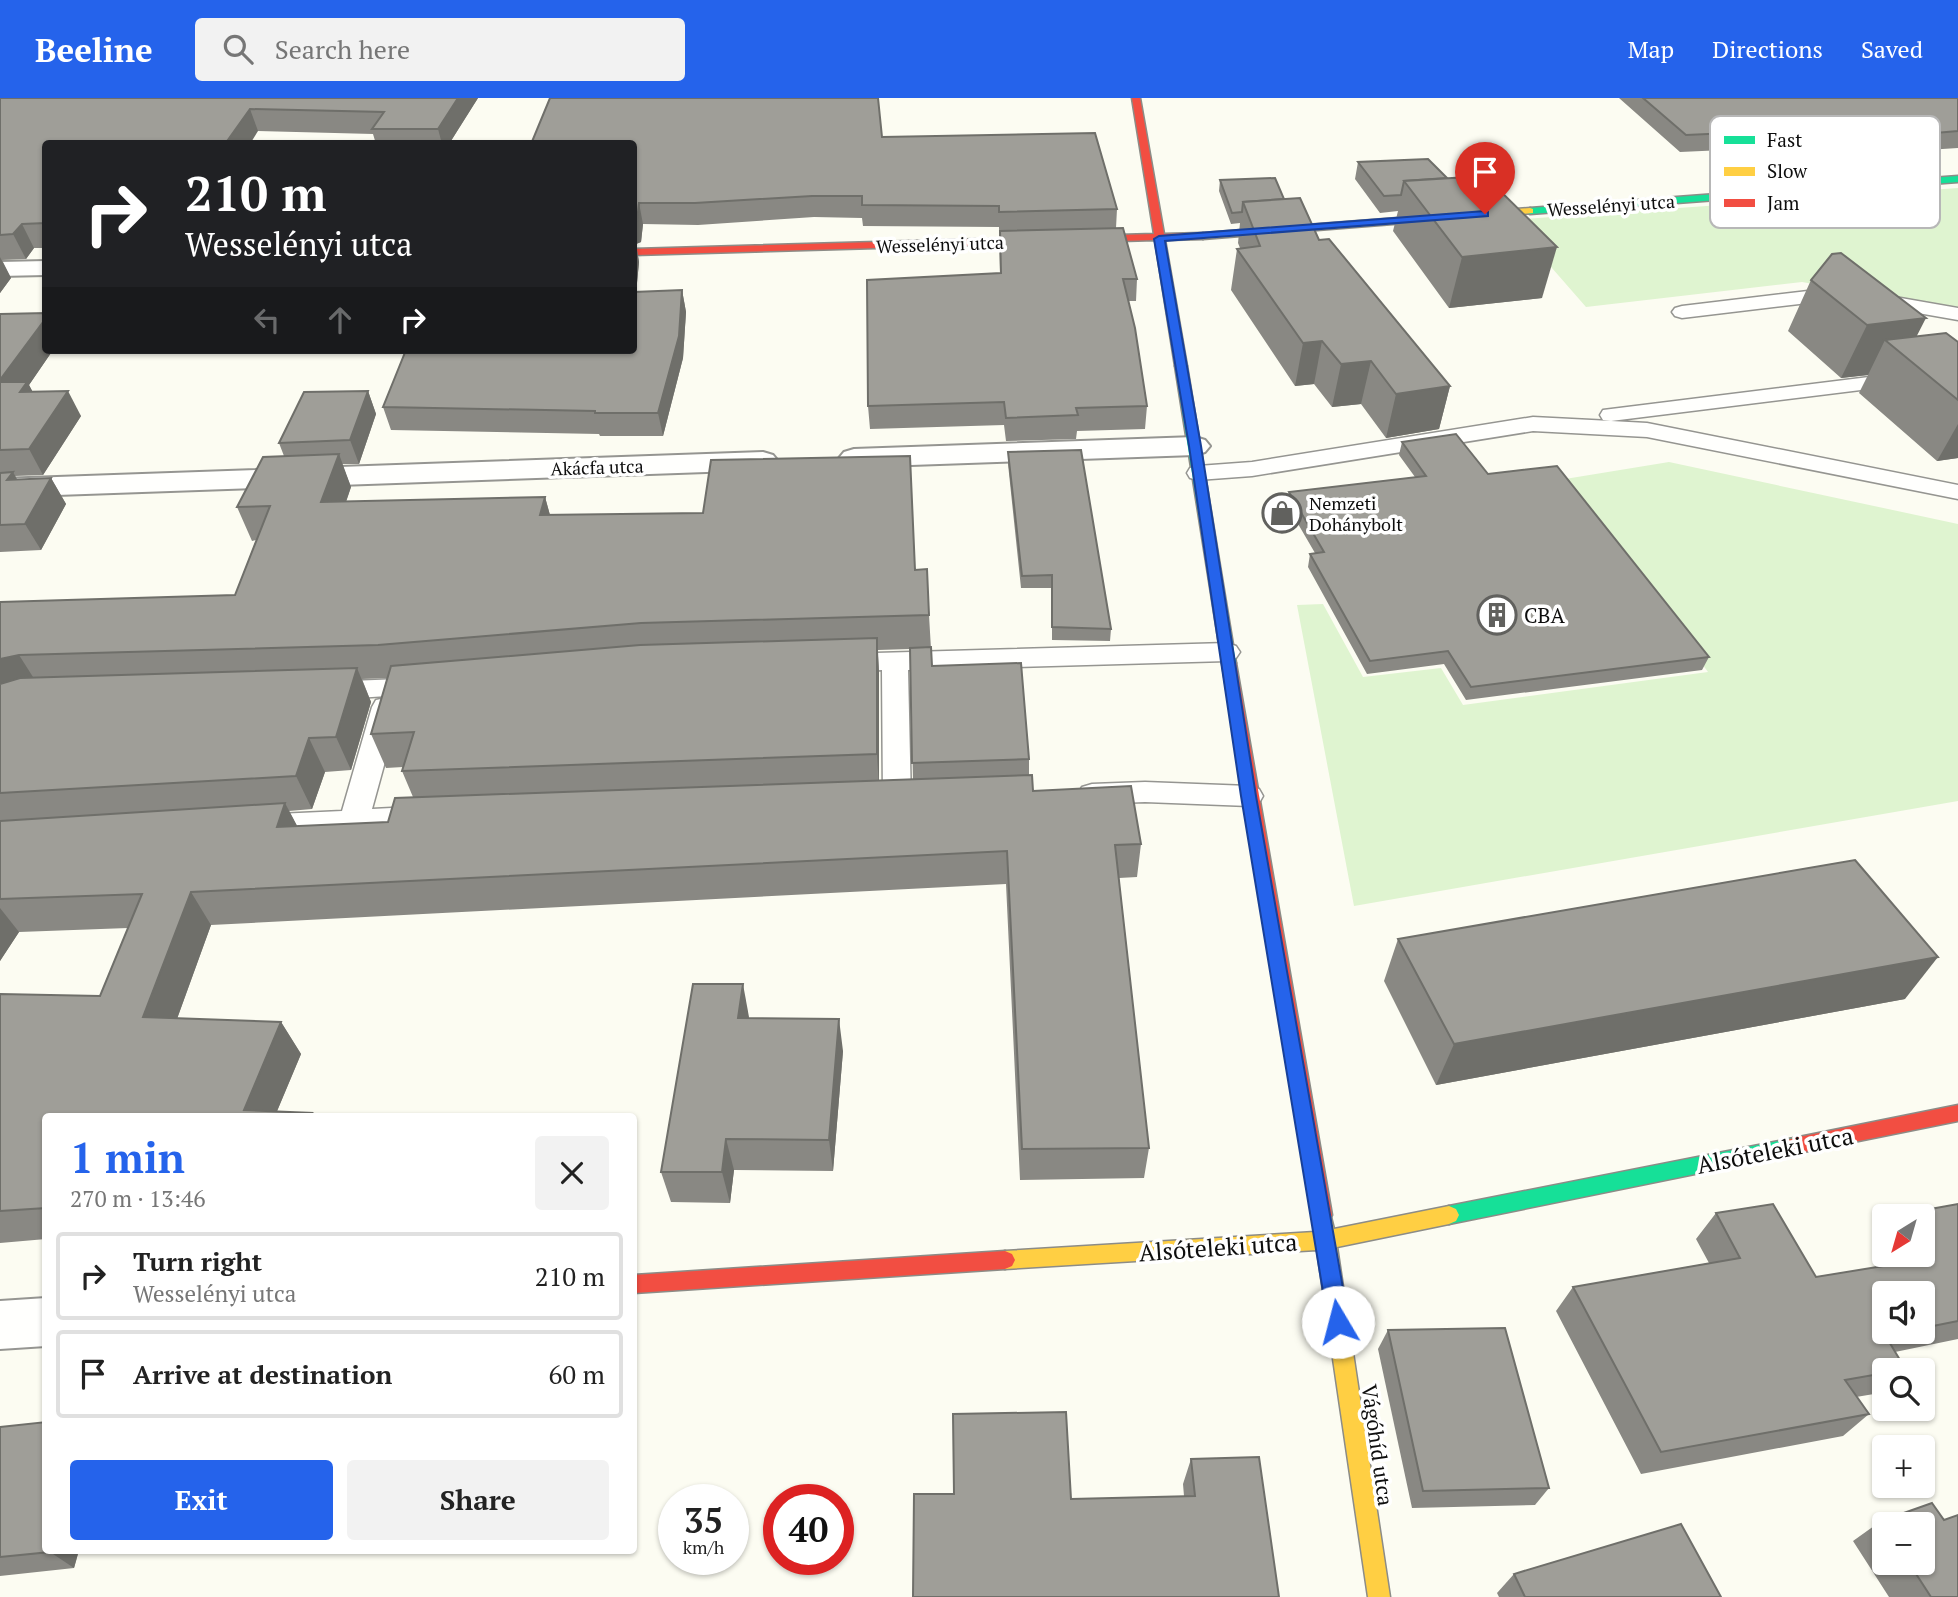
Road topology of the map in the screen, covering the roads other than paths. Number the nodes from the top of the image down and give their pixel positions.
1 (1136, 98) edge
2 (1958, 179) edge
3 (1940, 180) edge
4 (1710, 198) edge
5 (1159, 239) junction
6 (637, 252) edge
7 (42, 268) edge
8 (0, 269) edge
9 (1682, 312) dead end
10 (1958, 314) edge
11 (1958, 372) edge
12 (1533, 424) junction
13 (1196, 459) junction
14 (0, 488) edge
15 (1958, 492) edge
16 (1227, 652) junction
17 (895, 662) junction
18 (813, 664) edge
19 (445, 685) edge
20 (390, 690) junction
21 (307, 692) edge
22 (1062, 795) edge
23 (1249, 796) junction
24 (897, 801) edge
25 (452, 817) edge
26 (354, 820) junction
27 (232, 828) edge
28 (1958, 1113) edge
29 (1326, 1240) junction
30 (637, 1284) edge
31 (42, 1322) edge
32 (0, 1325) edge
33 (1379, 1597) edge

1 - 5 street, Vágóhíd utca
2 - 3 street, Wesselényi utca
4 - 5 street, Wesselényi utca
5 - 6 street, Wesselényi utca
5 - 13 street, Vágóhíd utca
7 - 8 street
9 - 10 lane
11 - 12 lane
12 - 13 lane
12 - 15 lane
13 - 14 street, Akácfa utca
13 - 16 street, Vágóhíd utca
16 - 17 lane
16 - 23 street, Vágóhíd utca
17 - 18 lane
17 - 24 lane
19 - 20 lane
20 - 21 lane
20 - 26 lane
22 - 23 lane
23 - 29 street, Vágóhíd utca
25 - 26 lane
26 - 27 lane
28 - 29 street, Alsóteleki utca
29 - 30 street, Alsóteleki utca
29 - 33 street, Vágóhíd utca
31 - 32 street

